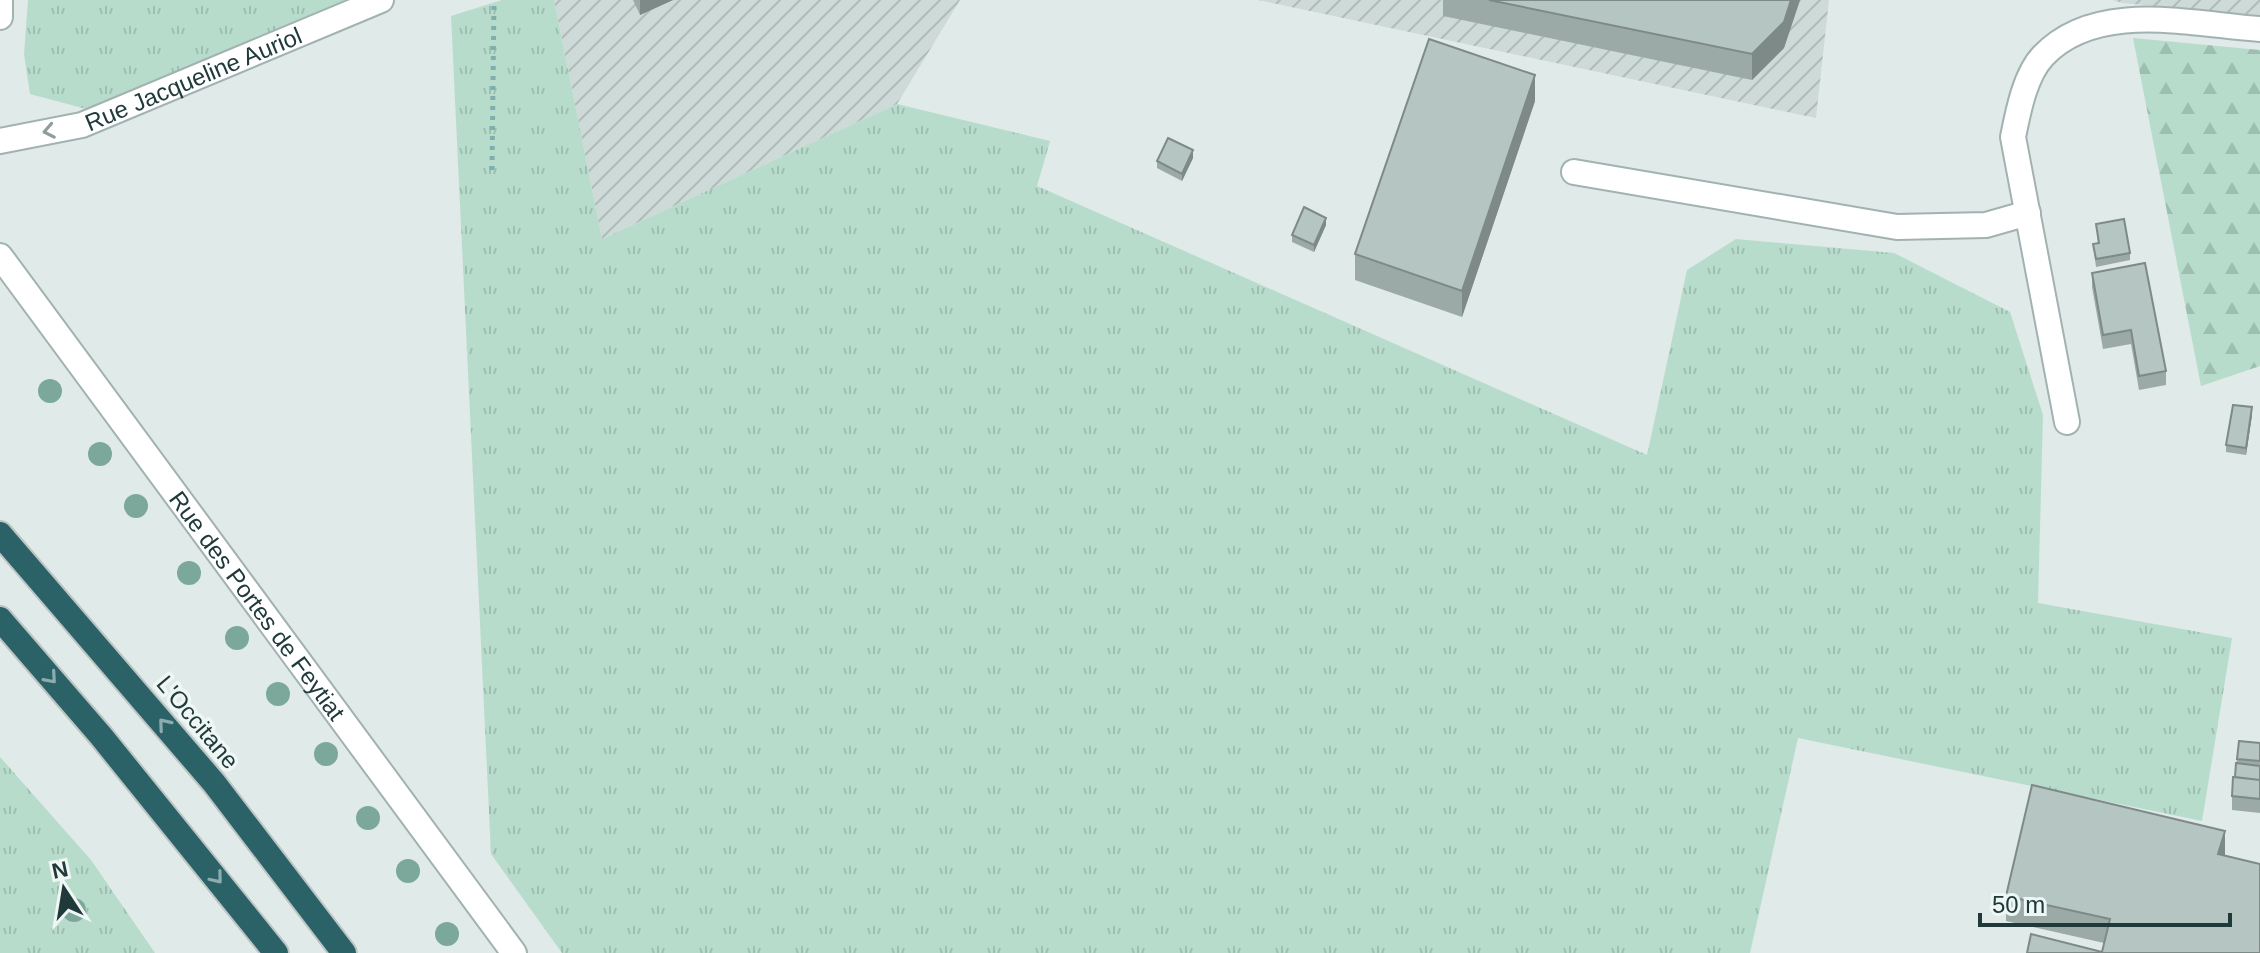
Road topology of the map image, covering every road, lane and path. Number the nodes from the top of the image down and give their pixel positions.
1 (0, 0) edge
2 (381, 0) edge
3 (494, 0) edge
4 (0, 17) edge
5 (2260, 29) edge
6 (0, 141) edge
7 (492, 170) dead end
8 (1574, 172) dead end
9 (2028, 213) junction
10 (0, 256) edge
11 (2067, 422) dead end
12 (0, 534) edge
13 (0, 619) edge
14 (276, 953) edge
15 (344, 953) edge
16 (514, 953) edge

1 - 4 street
2 -> 6 street, Rue Jacqueline Auriol
3 - 7 path
5 - 9 street
8 - 9 street
9 - 11 street
10 - 16 street, Rue des Portes de Feytiat
15 -> 12 highway, L'Occitane
13 -> 14 highway

